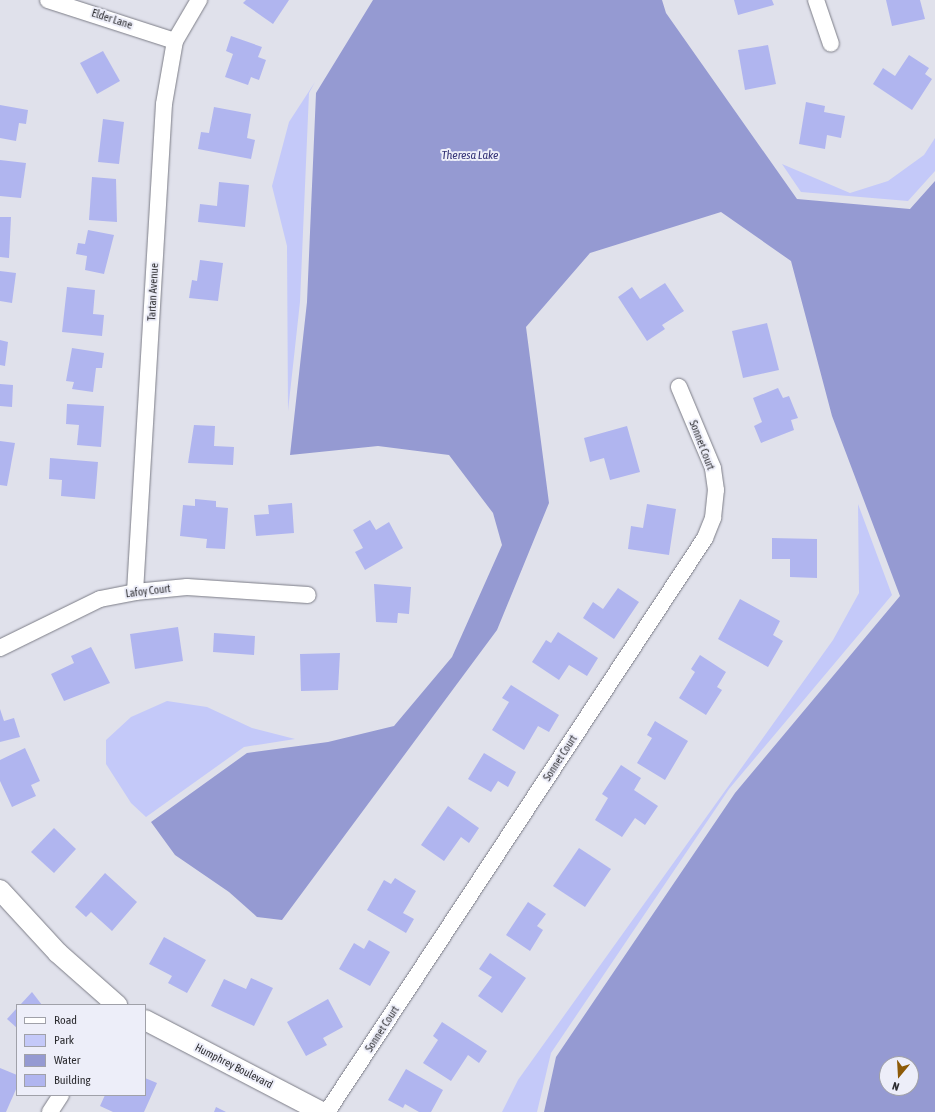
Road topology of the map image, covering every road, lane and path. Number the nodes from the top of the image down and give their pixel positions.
1 (48, 0) edge
2 (199, 0) edge
3 (816, 0) edge
4 (175, 41) junction
5 (830, 44) dead end
6 (678, 387) dead end
7 (135, 592) junction
8 (308, 595) dead end
9 (0, 648) edge
10 (0, 890) edge
11 (116, 1004) edge
12 (146, 1021) edge
13 (60, 1096) edge
14 (50, 1112) edge
15 (322, 1112) edge
16 (328, 1112) edge

1 - 4 street, Elder Lane
2 - 4 street, Tartan Avenue
3 - 5 street
4 - 7 street, Tartan Avenue
6 - 16 street, Sonnet Court
7 - 8 street, Lafoy Court
7 - 9 street, Lafoy Court
10 - 11 street
12 - 15 street, Humphrey Boulevard
13 - 14 street

